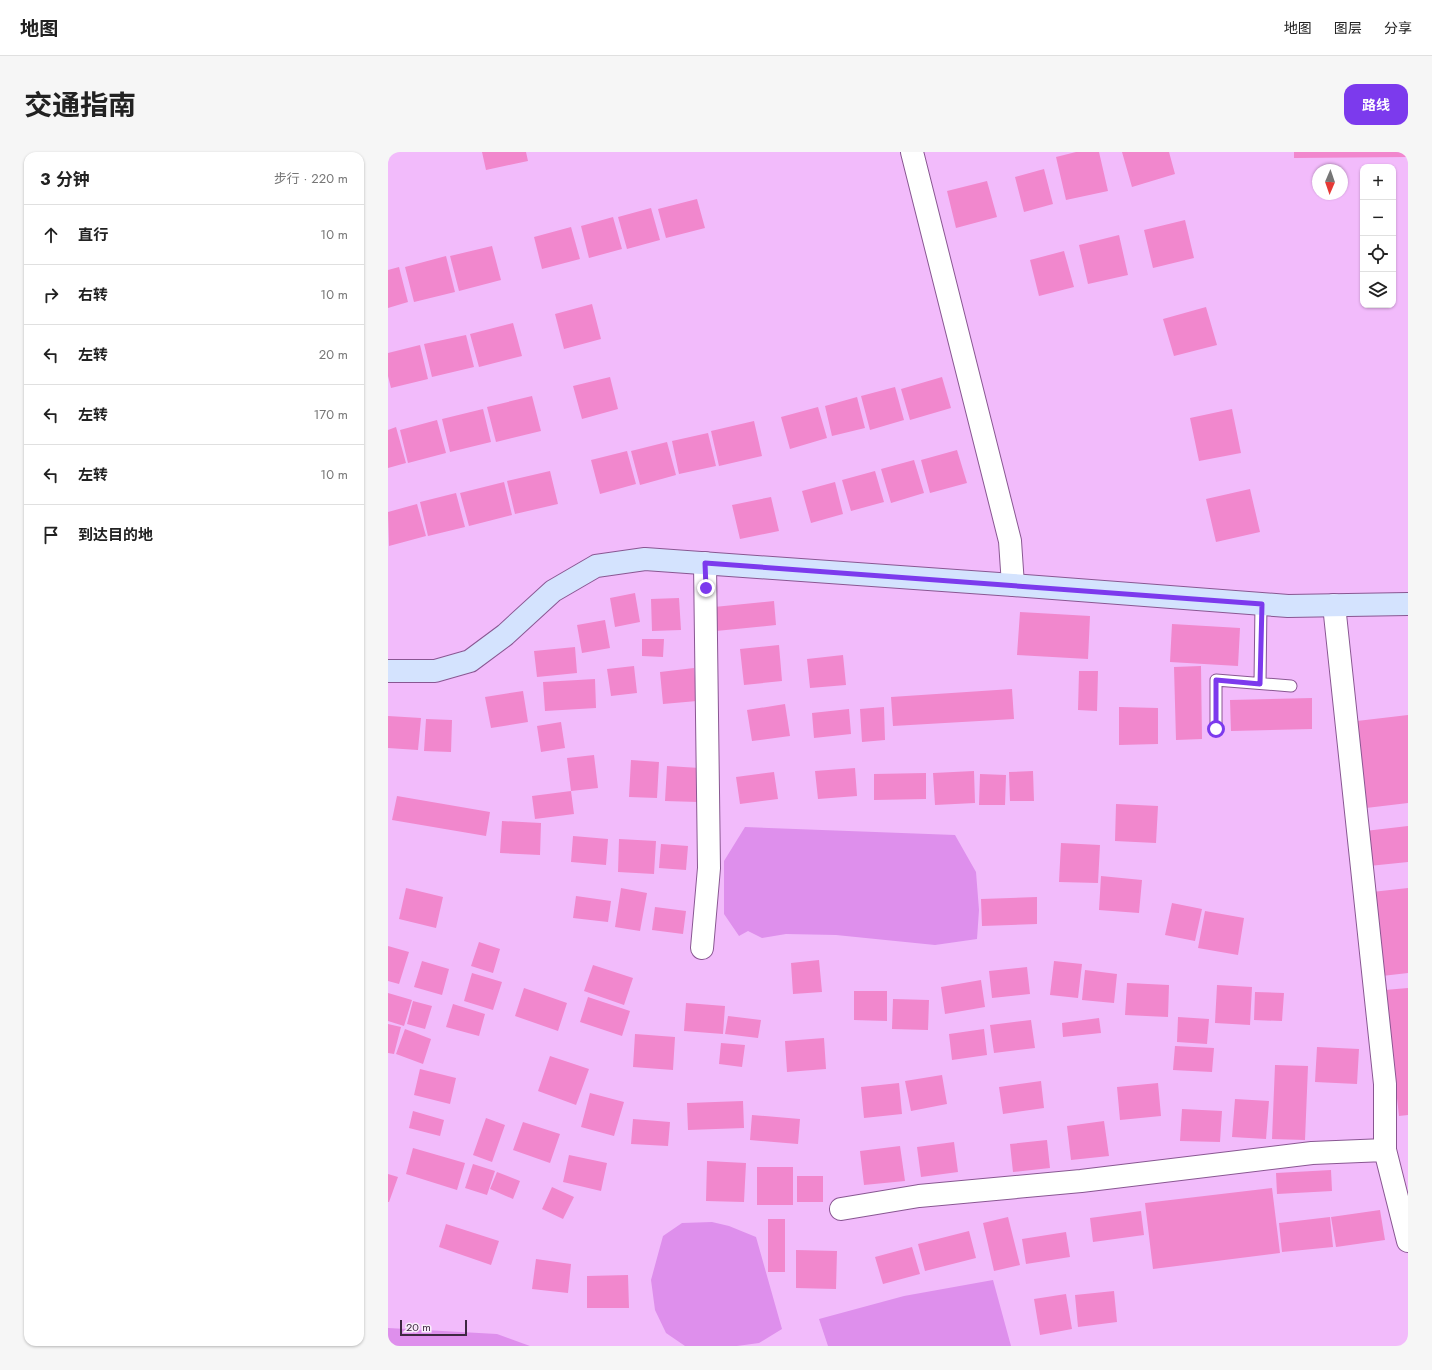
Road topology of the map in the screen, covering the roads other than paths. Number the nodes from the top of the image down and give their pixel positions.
1 (912, 152) edge
2 (705, 563) junction
3 (1013, 585) junction
4 (1262, 604) junction
5 (1408, 604) edge
6 (1334, 605) junction
7 (388, 671) edge
8 (1260, 684) junction
9 (1291, 686) dead end
10 (1216, 729) dead end
11 (702, 948) dead end
12 (1385, 1150) junction
13 (841, 1208) dead end
14 (1408, 1241) edge

1 - 3 street
2 - 3 street
2 - 7 street
2 - 11 street
3 - 4 street
4 - 6 street
4 - 8 lane
5 - 6 street
6 - 12 street
8 - 9 lane
8 - 10 lane
12 - 13 street
12 - 14 street

